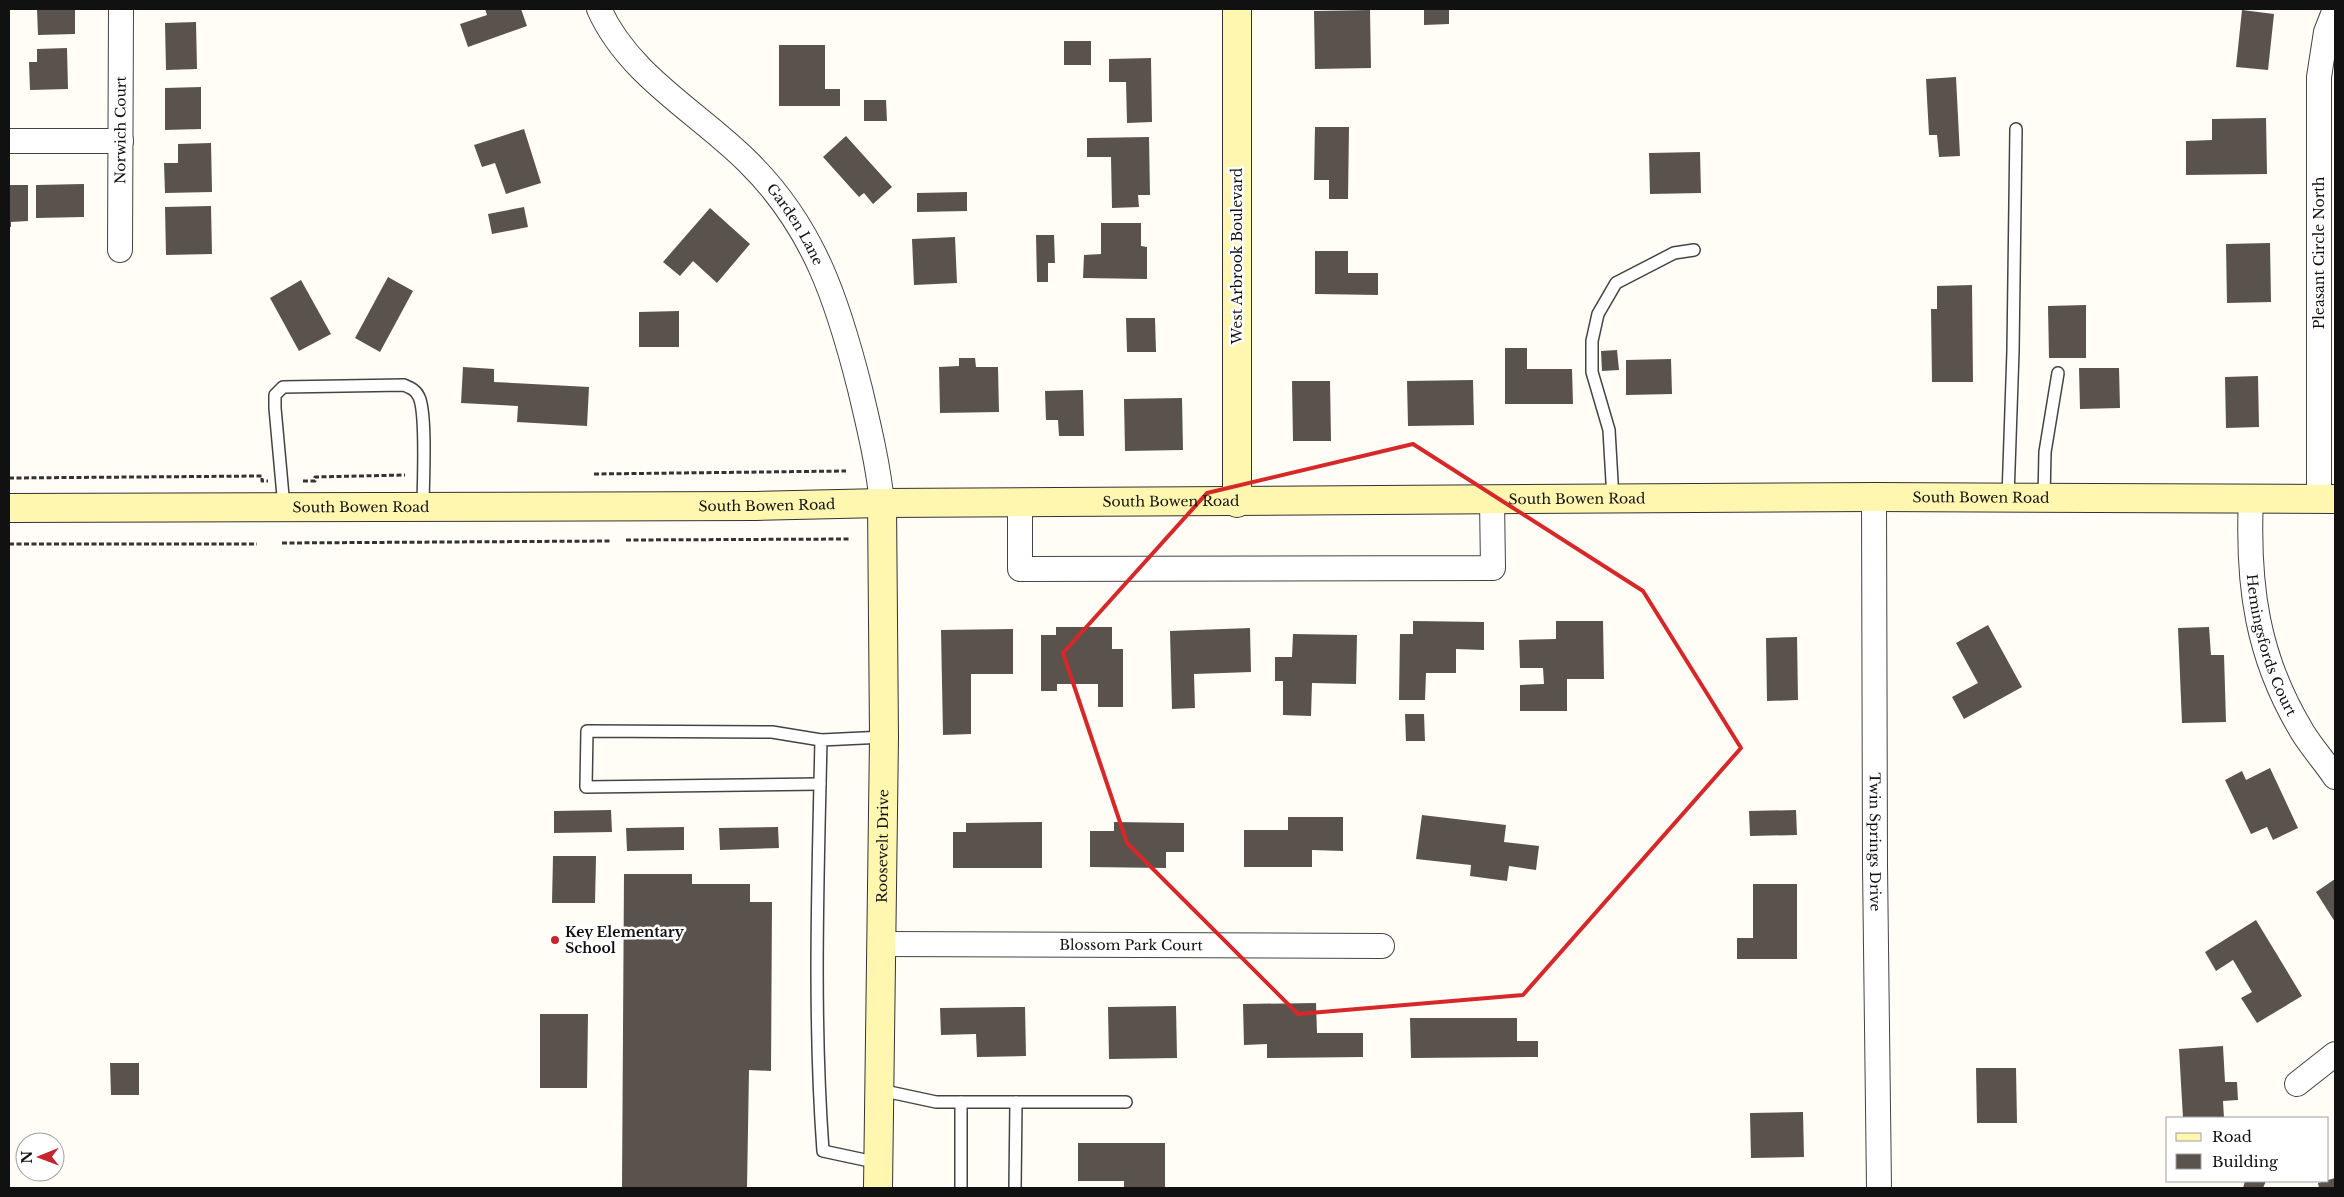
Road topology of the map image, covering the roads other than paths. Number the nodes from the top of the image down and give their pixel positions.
1 (121, 9) edge
2 (599, 9) edge
3 (1237, 9) edge
4 (2335, 9) edge
5 (2016, 129) dead end
6 (9, 140) edge
7 (120, 141) junction
8 (120, 250) dead end
9 (1694, 250) dead end
10 (2058, 373) dead end
11 (1874, 497) junction
12 (2008, 497) junction
13 (2044, 498) junction
14 (2251, 498) junction
15 (1613, 499) junction
16 (2327, 499) edge
17 (1492, 500) junction
18 (1236, 502) junction
19 (882, 503) junction
20 (1020, 503) junction
21 (284, 507) junction
22 (423, 507) junction
23 (9, 508) edge
24 (884, 737) junction
25 (821, 740) junction
26 (2335, 777) edge
27 (820, 784) junction
28 (881, 944) junction
29 (1382, 946) dead end
30 (2335, 1054) edge
31 (2297, 1084) dead end
32 (880, 1090) junction
33 (961, 1102) junction
34 (1016, 1102) junction
35 (1126, 1102) dead end
36 (878, 1176) edge
37 (960, 1188) edge
38 (1015, 1188) edge
39 (1879, 1188) edge

1 - 7 street, Norwich Court
2 - 19 street, Garden Lane
3 - 18 main road, West Arbrook Boulevard
4 - 16 street, Pleasant Circle North
5 - 12 lane
6 - 7 street
7 - 8 street, Norwich Court
9 - 15 lane
10 - 13 lane
11 - 12 main road, South Bowen Road
11 - 15 main road, South Bowen Road
11 - 39 street, Twin Springs Drive
12 - 13 main road, South Bowen Road
13 - 14 main road, South Bowen Road
14 - 16 main road, South Bowen Road
14 - 26 street, Hemingsfords Court
15 - 17 main road, South Bowen Road
17 - 18 main road, South Bowen Road
17 - 20 street
18 - 20 main road, South Bowen Road
19 - 20 main road, South Bowen Road
19 - 22 main road, South Bowen Road
19 - 24 main road, Roosevelt Drive
21 - 22 main road, South Bowen Road
21 - 22 lane
21 - 23 main road, South Bowen Road
24 - 25 lane
24 - 28 main road, Roosevelt Drive
25 - 27 lane
25 - 27 lane
27 - 36 lane
28 - 29 street, Blossom Park Court
28 - 32 main road, Roosevelt Drive
30 - 31 street
32 - 33 lane
32 - 36 main road, Roosevelt Drive
33 - 34 lane
33 - 37 lane
34 - 35 lane
34 - 38 lane

